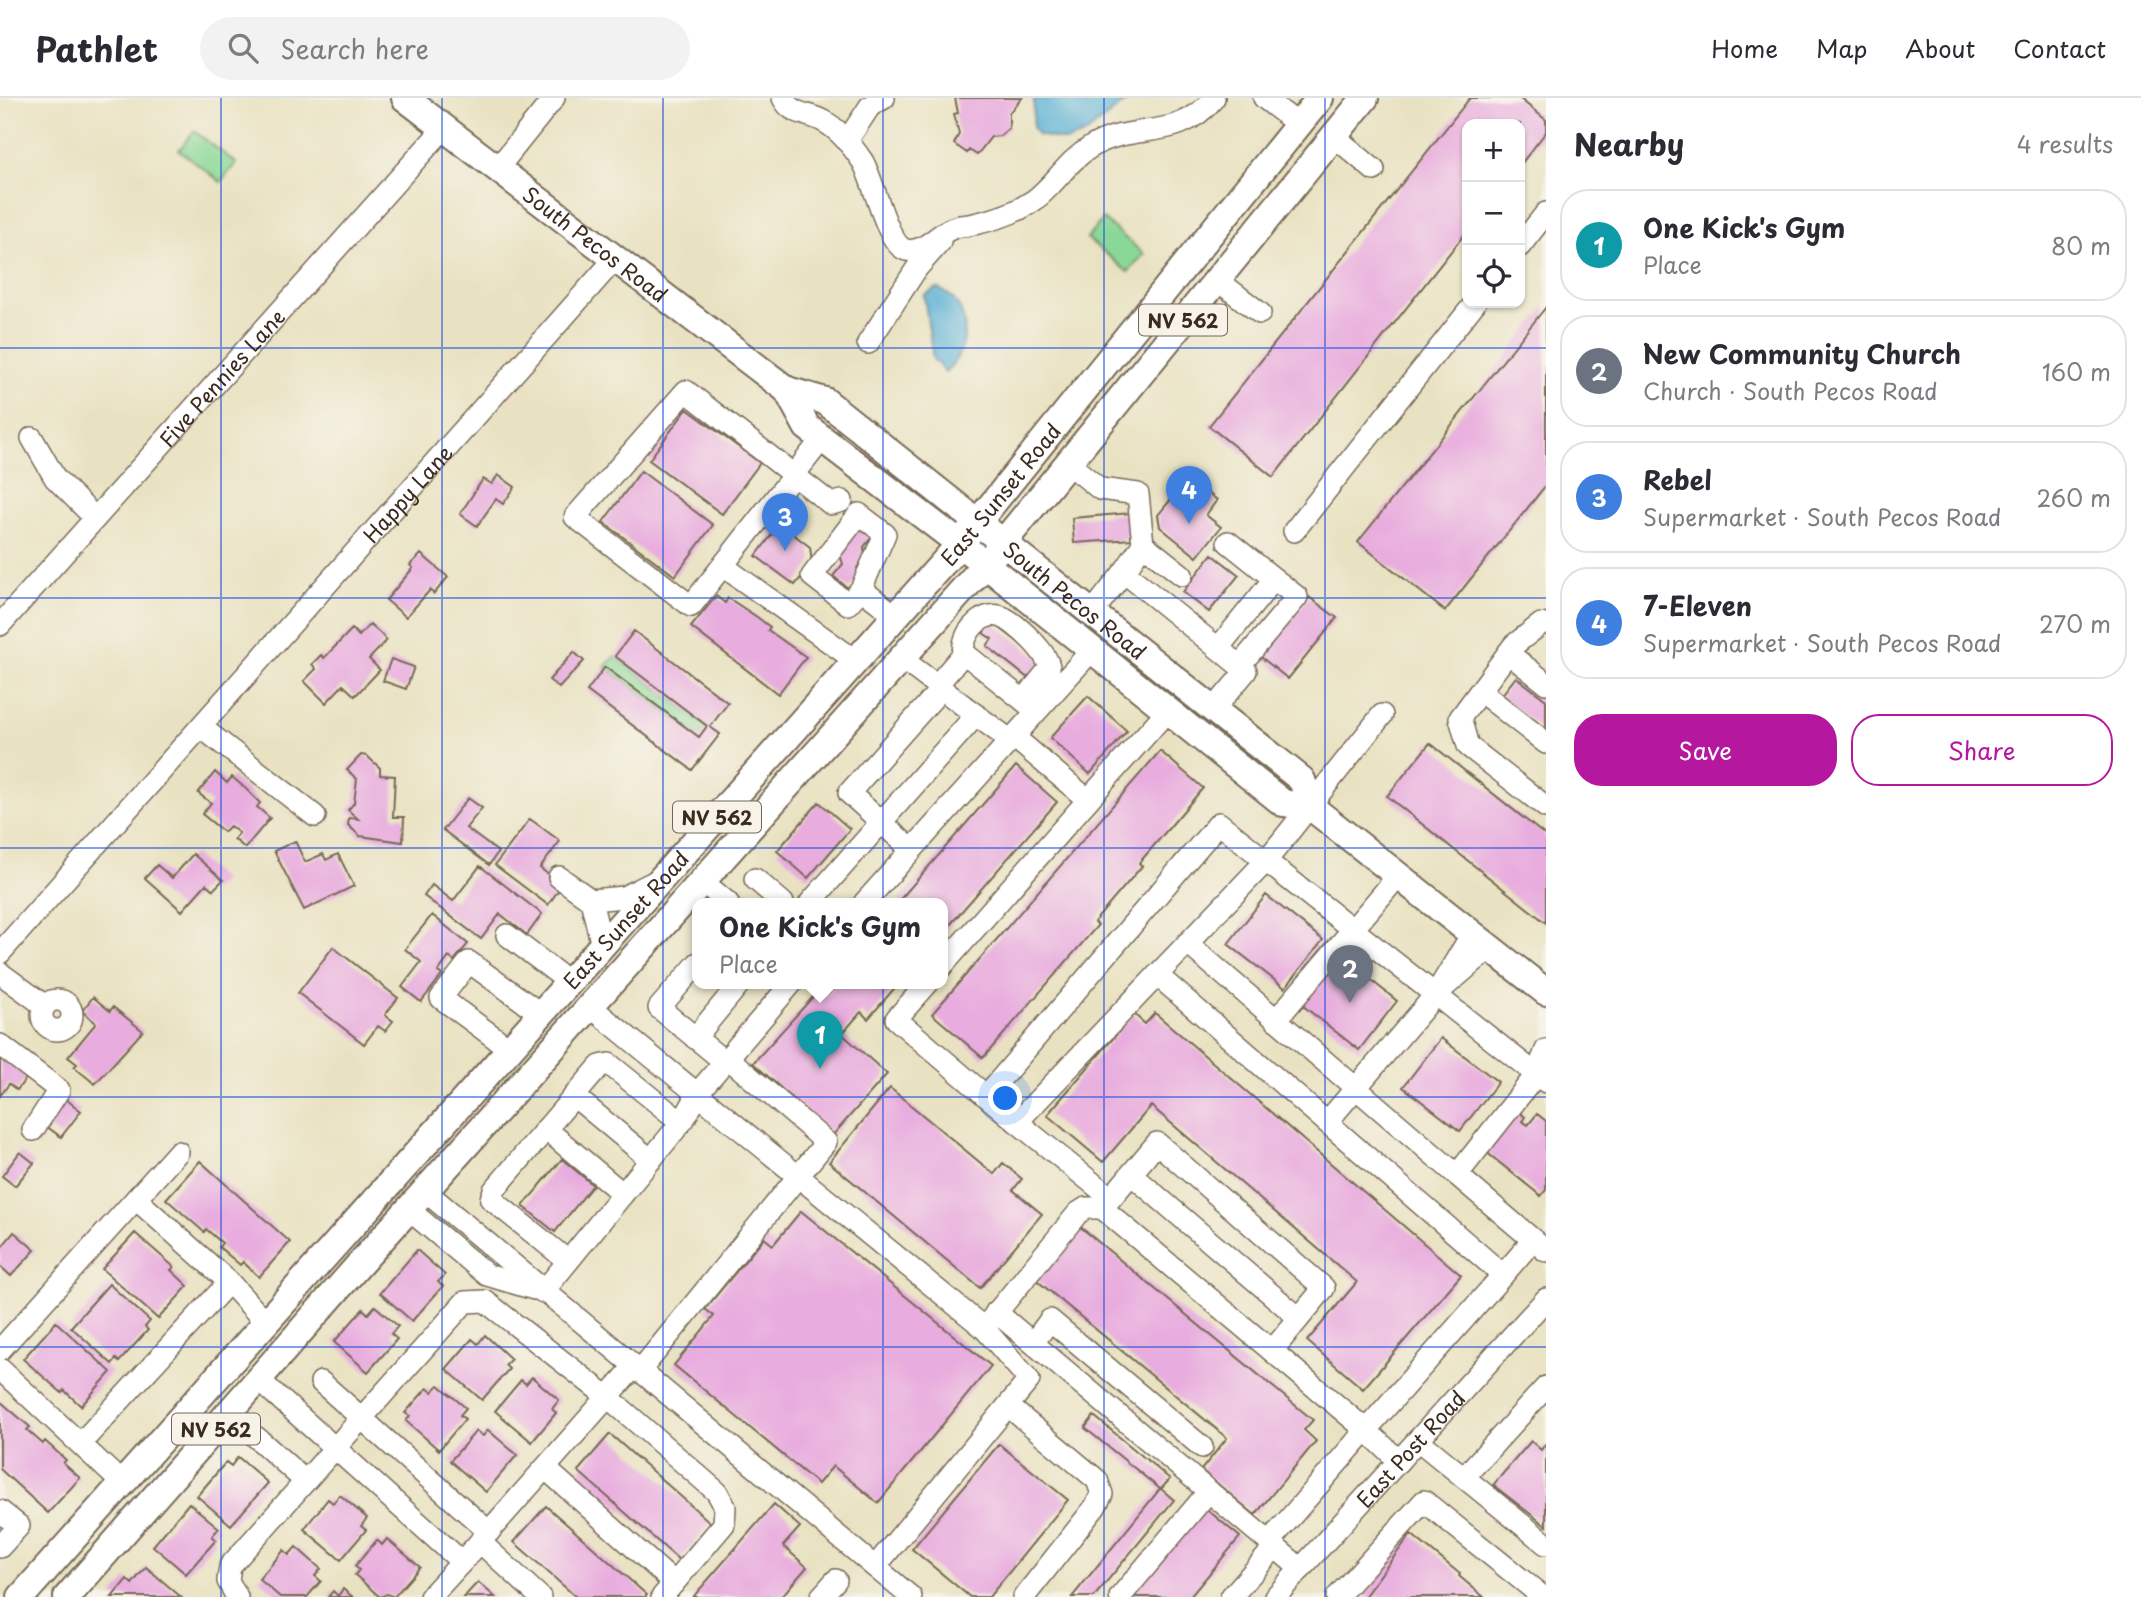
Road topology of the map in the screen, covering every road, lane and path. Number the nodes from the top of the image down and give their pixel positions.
1 (405, 98) edge
2 (554, 98) edge
3 (783, 98) edge
4 (884, 98) edge
5 (1214, 98) edge
6 (1264, 98) edge
7 (1342, 98) edge
8 (1364, 98) edge
9 (1303, 109) edge
10 (444, 128) junction
11 (1334, 136) junction
12 (847, 142) junction
13 (497, 169) junction
14 (1374, 170) dead end
15 (1546, 213) edge
16 (953, 228) junction
17 (1521, 245) edge
18 (614, 260) junction
19 (1216, 279) junction
20 (1471, 308) edge
21 (1261, 313) dead end
22 (868, 343) dead end
23 (787, 390) junction
24 (32, 438) dead end
25 (822, 439) junction
26 (1068, 463) junction
27 (865, 471) junction
28 (794, 474) junction
29 (850, 508) junction
30 (95, 518) junction
31 (977, 523) junction
32 (1294, 531) dead end
33 (1228, 542) dead end
34 (1003, 543) junction
35 (960, 544) junction
36 (1143, 544) junction
37 (985, 565) junction
38 (723, 566) junction
39 (1124, 572) junction
40 (1182, 575) dead end
41 (1274, 579) junction
42 (861, 589) junction
43 (1091, 614) junction
44 (896, 616) junction
45 (1544, 623) edge
46 (0, 625) edge
47 (1219, 647) junction
48 (1091, 651) junction
49 (964, 653) junction
50 (1508, 653) junction
51 (902, 659) junction
52 (856, 661) junction
53 (1240, 666) junction
54 (1546, 683) edge
55 (939, 687) junction
56 (1480, 691) junction
57 (1031, 706) junction
58 (1213, 710) junction
59 (1167, 712) junction
60 (975, 715) junction
61 (1382, 715) dead end
62 (201, 727) junction
63 (1012, 739) junction
64 (1546, 743) edge
65 (767, 760) junction
66 (1088, 800) junction
67 (1311, 807) junction
68 (1546, 807) edge
69 (316, 816) dead end
70 (881, 822) junction
71 (912, 850) junction
72 (1266, 861) junction
73 (667, 873) junction
74 (1398, 876) junction
75 (559, 877) dead end
76 (755, 879) dead end
77 (704, 881) junction
78 (722, 898) edge
79 (777, 898) edge
80 (814, 898) edge
81 (869, 898) edge
82 (591, 900) junction
83 (1352, 929) junction
84 (507, 935) dead end
85 (1481, 941) junction
86 (1187, 943) junction
87 (601, 946) junction
88 (0, 953) edge
89 (948, 961) edge
90 (626, 968) junction
91 (692, 970) edge
92 (0, 973) edge
93 (1157, 975) junction
94 (569, 982) junction
95 (735, 989) edge
96 (787, 989) edge
97 (923, 989) edge
98 (1546, 992) edge
99 (1435, 995) junction
100 (45, 1006) dead end
101 (591, 1007) junction
102 (541, 1014) junction
103 (1276, 1020) junction
104 (695, 1038) junction
105 (0, 1045) edge
106 (510, 1049) junction
107 (1546, 1050) edge
108 (726, 1060) junction
109 (1543, 1075) edge
110 (1357, 1089) junction
111 (698, 1094) junction
112 (575, 1096) junction
113 (986, 1096) junction
114 (681, 1122) junction
115 (1017, 1122) junction
116 (1327, 1122) junction
117 (546, 1129) junction
118 (33, 1130) dead end
119 (178, 1152) dead end
120 (651, 1160) junction
121 (1131, 1174) junction
122 (1457, 1175) junction
123 (800, 1177) junction
124 (393, 1180) junction
125 (623, 1194) junction
126 (136, 1199) junction
127 (417, 1200) junction
128 (1106, 1203) junction
129 (1540, 1242) edge
130 (568, 1261) junction
131 (1503, 1275) junction
132 (229, 1282) junction
133 (543, 1292) junction
134 (1546, 1299) edge
135 (1299, 1318) junction
136 (990, 1320) junction
137 (266, 1322) junction
138 (1033, 1343) junction
139 (0, 1350) edge
140 (1272, 1351) junction
141 (0, 1369) edge
142 (636, 1370) junction
143 (259, 1380) junction
144 (321, 1382) dead end
145 (1546, 1387) edge
146 (609, 1398) junction
147 (1008, 1406) junction
148 (362, 1418) junction
149 (1366, 1430) junction
150 (256, 1437) dead end
151 (1418, 1440) junction
152 (81, 1443) junction
153 (1202, 1447) dead end
154 (335, 1448) junction
155 (1399, 1461) junction
156 (546, 1468) junction
157 (1464, 1477) junction
158 (306, 1481) junction
159 (122, 1483) junction
160 (1209, 1491) junction
161 (0, 1511) edge
162 (484, 1537) junction
163 (1273, 1544) junction
164 (1546, 1544) edge
165 (0, 1547) edge
166 (462, 1562) junction
167 (875, 1567) junction
168 (1301, 1569) junction
169 (41, 1575) junction
170 (836, 1580) dead end
171 (668, 1590) edge
172 (21, 1597) edge
173 (66, 1597) edge
174 (237, 1597) edge
175 (430, 1597) edge
176 (540, 1597) edge
177 (821, 1597) edge
178 (911, 1597) edge
179 (1024, 1597) edge
180 (1120, 1597) edge
181 (1231, 1597) edge
182 (1275, 1597) edge
183 (1337, 1597) edge
184 (1543, 1597) edge

1 - 10 main road, South Pecos Road
2 - 13 street
3 - 12 street
4 - 12 street
5 - 16 street
6 - 9 street
7 - 11 main road
8 - 11 main road, East Sunset Road / NV 562
9 - 19 main road
9 - 31 main road, East Sunset Road / NV 562
10 - 13 main road, South Pecos Road
10 - 30 street, Five Pennies Lane
11 - 14 street
11 - 19 main road, East Sunset Road / NV 562
12 - 16 street
13 - 18 main road, South Pecos Road
15 - 17 street
16 - 22 street
18 - 23 main road, South Pecos Road
18 - 62 street, Happy Lane
19 - 21 street
19 - 26 main road, East Sunset Road / NV 562
20 - 32 street
23 - 25 main road, South Pecos Road
23 - 31 main road, South Pecos Road
24 - 30 street
25 - 27 main road, South Pecos Road
25 - 28 street
26 - 34 main road, East Sunset Road / NV 562
26 - 36 street
27 - 29 street
27 - 35 main road, South Pecos Road
28 - 29 street
28 - 38 street
28 - 38 street
29 - 42 street
29 - 42 street
30 - 46 street, Five Pennies Lane
31 - 34 main road, South Pecos Road
31 - 35 main road, East Sunset Road / NV 562
33 - 41 street
34 - 37 main road, East Sunset Road / NV 562
34 - 43 main road, South Pecos Road
35 - 37 main road, South Pecos Road
35 - 44 main road, East Sunset Road / NV 562
36 - 39 street
36 - 40 street
37 - 48 main road, South Pecos Road
37 - 51 main road, East Sunset Road / NV 562
38 - 52 street
39 - 43 street
39 - 47 street
41 - 47 street
41 - 53 street
42 - 44 street
43 - 58 main road, South Pecos Road
44 - 52 main road, East Sunset Road / NV 562
45 - 50 street
47 - 53 street
48 - 57 street
48 - 59 main road, South Pecos Road
49 - 55 street
49 - 57 street
49 - 57 street
50 - 54 street
50 - 56 street
51 - 55 street
51 - 77 main road, East Sunset Road / NV 562
52 - 65 main road, East Sunset Road / NV 562
53 - 58 street
55 - 60 street
55 - 70 street
56 - 64 street
56 - 68 street
57 - 63 street
58 - 67 main road, South Pecos Road
59 - 66 street
59 - 67 main road, South Pecos Road
60 - 63 street
60 - 70 street
61 - 67 street
62 - 69 street
62 - 88 street, Happy Lane
63 - 66 street
63 - 71 street
65 - 73 main road, East Sunset Road / NV 562
65 - 77 main road
66 - 89 street
67 - 72 street
67 - 74 main road, South Pecos Road
70 - 71 street
70 - 80 street
71 - 81 street
72 - 83 street
72 - 86 street
72 - 113 street
73 - 82 street
73 - 87 main road, East Sunset Road / NV 562
73 - 90 main road
74 - 83 street
74 - 85 main road, South Pecos Road
75 - 82 street
76 - 79 street
77 - 78 street
77 - 90 main road, East Sunset Road / NV 562
82 - 87 street
83 - 99 street
83 - 103 street
84 - 94 street
85 - 98 main road, South Pecos Road
85 - 99 street
86 - 93 street
86 - 103 street
87 - 94 main road, East Sunset Road / NV 562
90 - 101 main road, East Sunset Road / NV 562
91 - 104 street
92 - 100 street
93 - 115 street
93 - 116 street
94 - 102 main road, East Sunset Road / NV 562
95 - 104 street
96 - 108 street
97 - 113 street
99 - 109 street
99 - 110 street
101 - 111 street
101 - 127 main road, East Sunset Road / NV 562
102 - 106 main road, East Sunset Road / NV 562
102 - 106 street
103 - 110 street
104 - 108 street
105 - 118 street
106 - 124 main road, East Sunset Road / NV 562
107 - 109 street
108 - 111 street
108 - 123 street
109 - 122 street
110 - 116 street
110 - 122 street
111 - 114 street
111 - 123 street
112 - 114 street
112 - 117 street
112 - 120 street
113 - 115 street
114 - 120 street
115 - 128 street
116 - 131 street
117 - 125 street
117 - 130 street
119 - 126 street
120 - 125 street
121 - 128 street
121 - 135 street
121 - 135 street
122 - 129 street
123 - 136 street
123 - 142 street
124 - 127 main road
124 - 137 main road, East Sunset Road / NV 562
125 - 130 street
126 - 132 street
126 - 139 street
127 - 133 street
127 - 143 main road, East Sunset Road / NV 562
128 - 136 street
128 - 140 street
129 - 131 street
130 - 133 street
131 - 149 street
132 - 137 street
132 - 152 street
133 - 142 street
134 - 151 street, East Post Road
135 - 140 street
136 - 138 street
136 - 147 street
137 - 159 main road, East Sunset Road / NV 562
138 - 153 street
138 - 160 street
140 - 149 street
141 - 152 street
142 - 146 street
142 - 167 street
143 - 154 street
143 - 173 main road, East Sunset Road / NV 562
144 - 148 street
145 - 157 street
146 - 148 street
146 - 156 street
146 - 171 street
147 - 167 street
147 - 179 street
148 - 154 street
148 - 162 street
149 - 155 street
149 - 163 street
150 - 158 street
151 - 155 street, East Post Road
151 - 157 street
152 - 159 street
154 - 158 street
154 - 166 street
155 - 168 street, East Post Road
156 - 162 street
156 - 171 street
157 - 164 street
158 - 174 street
159 - 169 main road, East Sunset Road / NV 562
160 - 163 street
160 - 180 street
161 - 165 street
162 - 166 street
162 - 176 street
163 - 168 street
163 - 181 street
166 - 175 street
167 - 178 street
168 - 182 street, East Post Road
169 - 172 main road, East Sunset Road / NV 562
169 - 173 main road
170 - 177 street
183 - 184 street

